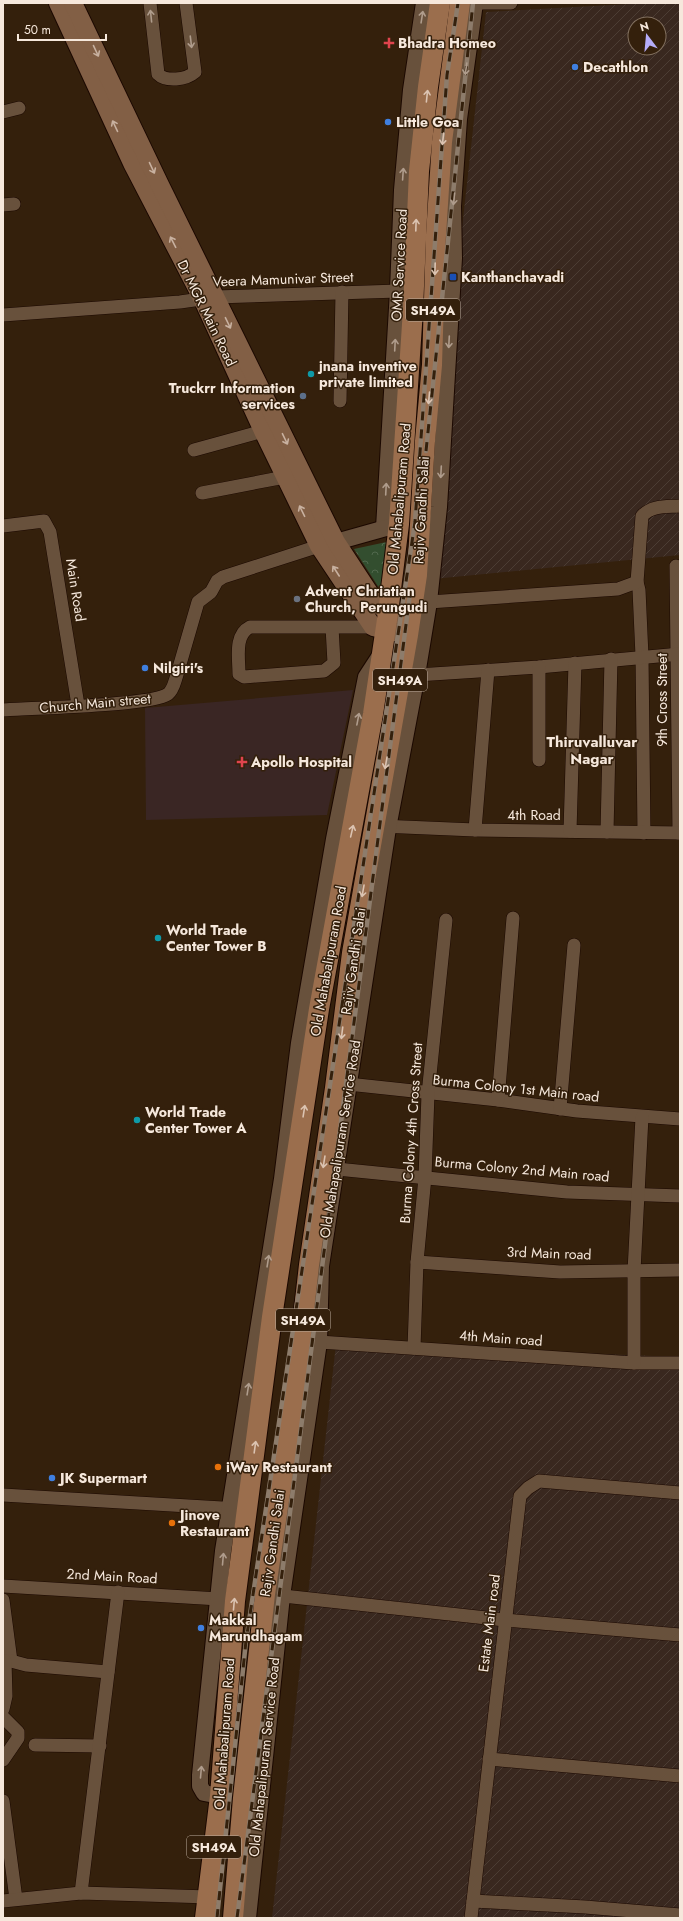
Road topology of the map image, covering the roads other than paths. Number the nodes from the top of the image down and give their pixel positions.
1 (58, 3) edge
2 (73, 3) edge
3 (150, 3) edge
4 (186, 3) edge
5 (424, 3) edge
6 (440, 3) edge
7 (470, 3) edge
8 (511, 3) edge
9 (19, 108) dead end
10 (3, 112) edge
11 (398, 291) junction
12 (342, 292) junction
13 (208, 298) junction
14 (3, 315) edge
15 (340, 401) dead end
16 (263, 431) junction
17 (194, 450) dead end
18 (285, 477) junction
19 (202, 492) dead end
20 (680, 506) edge
21 (3, 526) edge
22 (391, 526) junction
23 (328, 544) junction
24 (676, 566) dead end
25 (637, 582) junction
26 (429, 602) junction
27 (382, 624) junction
28 (409, 626) junction
29 (332, 627) junction
30 (679, 654) edge
31 (642, 656) junction
32 (611, 659) junction
33 (575, 663) junction
34 (539, 667) junction
35 (488, 670) junction
36 (417, 675) junction
37 (78, 705) junction
38 (3, 710) edge
39 (539, 760) dead end
40 (382, 827) junction
41 (475, 830) junction
42 (570, 831) junction
43 (606, 832) junction
44 (644, 833) junction
45 (679, 833) edge
46 (338, 860) junction
47 (513, 918) dead end
48 (446, 920) dead end
49 (574, 945) dead end
50 (348, 1084) junction
51 (428, 1094) junction
52 (498, 1100) junction
53 (560, 1109) junction
54 (642, 1117) junction
55 (680, 1119) edge
56 (337, 1169) junction
57 (425, 1177) junction
58 (293, 1182) junction
59 (320, 1186) junction
60 (638, 1194) junction
61 (680, 1196) edge
62 (316, 1257) junction
63 (417, 1262) junction
64 (680, 1270) edge
65 (634, 1271) junction
66 (319, 1342) junction
67 (414, 1348) junction
68 (634, 1362) junction
69 (680, 1363) edge
70 (680, 1492) edge
71 (3, 1495) edge
72 (238, 1509) junction
73 (3, 1586) edge
74 (118, 1592) junction
75 (273, 1595) junction
76 (219, 1599) junction
77 (3, 1600) edge
78 (505, 1620) junction
79 (680, 1635) edge
80 (6, 1661) edge
81 (108, 1672) junction
82 (3, 1708) edge
83 (3, 1716) edge
84 (35, 1746) dead end
85 (100, 1746) junction
86 (489, 1759) junction
87 (3, 1760) edge
88 (680, 1776) edge
89 (220, 1796) junction
90 (3, 1801) edge
91 (81, 1893) junction
92 (208, 1897) junction
93 (10, 1900) edge
94 (473, 1901) junction
95 (586, 1913) edge
96 (680, 1915) edge
97 (205, 1918) edge
98 (233, 1918) edge
99 (248, 1918) edge
100 (470, 1918) edge

13 -> 1 main road, Dr MGR Main Road
2 -> 13 main road, Dr MGR Main Road
4 -> 3 street
11 -> 5 street, OMR Service Road
22 -> 6 main road, Old Mahabalipuram Road / SH49A
7 - 8 street
7 -> 26 street, Old Mahapalipuram Service Road
7 -> 28 main road, Rajiv Gandhi Salai / SH49A
9 - 10 street
11 - 12 street, Veera Mamunivar Street
22 -> 11 street, OMR Service Road
12 - 13 street, Veera Mamunivar Street
12 - 15 street
13 - 14 street, Veera Mamunivar Street
13 - 16 main road, Dr MGR Main Road
13 -> 23 main road, Dr MGR Main Road
16 - 17 street
16 - 18 main road, Dr MGR Main Road
18 - 19 street
23 -> 18 main road, Dr MGR Main Road
20 - 25 street
21 - 37 street, Main Road
22 - 23 street, Church Main street
22 - 27 main road, Old Mahabalipuram Road / SH49A
23 - 27 main road, Dr MGR Main Road
23 - 37 street, Church Main street
24 - 30 street, 9th Cross Street
25 - 26 street
25 - 31 street
26 - 36 street, Old Mahapalipuram Service Road
27 - 28 main road
27 - 29 street
46 -> 27 main road, Old Mahabalipuram Road / SH49A
28 -> 40 main road, Rajiv Gandhi Salai / SH49A
29 - 29 street
30 - 31 street
30 - 45 street, 9th Cross Street
31 - 32 street
31 - 44 street
32 - 33 street
32 - 43 street
33 - 34 street
33 - 42 street
34 - 35 street
34 - 39 street
35 - 36 street
35 - 41 street
36 - 40 street, Old Mahapalipuram Service Road
37 - 38 street, Church Main street
40 - 41 street, 4th Road
40 - 50 street, Old Mahapalipuram Service Road
40 -> 59 main road, Rajiv Gandhi Salai / SH49A
41 - 42 street, 4th Road
42 - 43 street, 4th Road
43 - 44 street, 4th Road
44 - 45 street, 4th Road
58 -> 46 main road, Old Mahabalipuram Road / SH49A
72 -> 46 street
47 - 52 street
48 - 51 street, Burma Colony 4th Cross Street
49 - 53 street
50 - 51 street, Burma Colony 1st Main road
50 - 56 street, Old Mahapalipuram Service Road
51 - 52 street, Burma Colony 1st Main road
51 - 57 street, Burma Colony 4th Cross Street
52 - 53 street, Burma Colony 1st Main road
53 - 54 street, Burma Colony 1st Main road
54 - 55 street, Burma Colony 1st Main road
54 - 60 street
56 - 57 street, Burma Colony 2nd Main road
56 - 62 street, Old Mahapalipuram Service Road
57 - 60 street, Burma Colony 2nd Main road
57 - 63 street, Burma Colony 4th Cross Street
58 - 59 main road
72 -> 58 main road, Old Mahabalipuram Road / SH49A
59 - 62 main road, Rajiv Gandhi Salai / SH49A
60 - 61 street, Burma Colony 2nd Main road
60 - 65 street
62 - 66 street, Old Mahapalipuram Service Road
62 - 75 main road, Rajiv Gandhi Salai / SH49A
63 - 65 street, 3rd Main road
63 - 67 street, Burma Colony 4th Cross Street
64 - 65 street, 3rd Main road
65 - 68 street
66 - 67 street, 4th Main road
66 - 75 street, Old Mahapalipuram Service Road
67 - 68 street, 4th Main road
68 - 69 street, 4th Main road
70 - 78 street, Estate Main road
71 - 72 street
76 -> 72 street
89 -> 72 main road, Old Mahabalipuram Road / SH49A
73 - 74 street, 2nd Main Road
74 - 76 street, 2nd Main Road
74 - 81 street
75 - 78 street
75 - 98 main road, Rajiv Gandhi Salai / SH49A
75 - 99 street, Old Mahapalipuram Service Road
89 -> 76 street
77 - 80 street
78 - 79 street
78 - 86 street, Estate Main road
80 - 81 street
80 - 82 street
81 - 85 street
83 - 87 street
84 - 85 street
85 - 91 street
86 - 88 street
86 - 94 street, Estate Main road
89 - 92 main road, Old Mahabalipuram Road / SH49A
90 - 93 street
91 - 92 street
91 - 93 street
92 - 97 main road, Old Mahabalipuram Road / SH49A
94 - 95 street
94 - 100 street, Estate Main road
95 - 96 street

